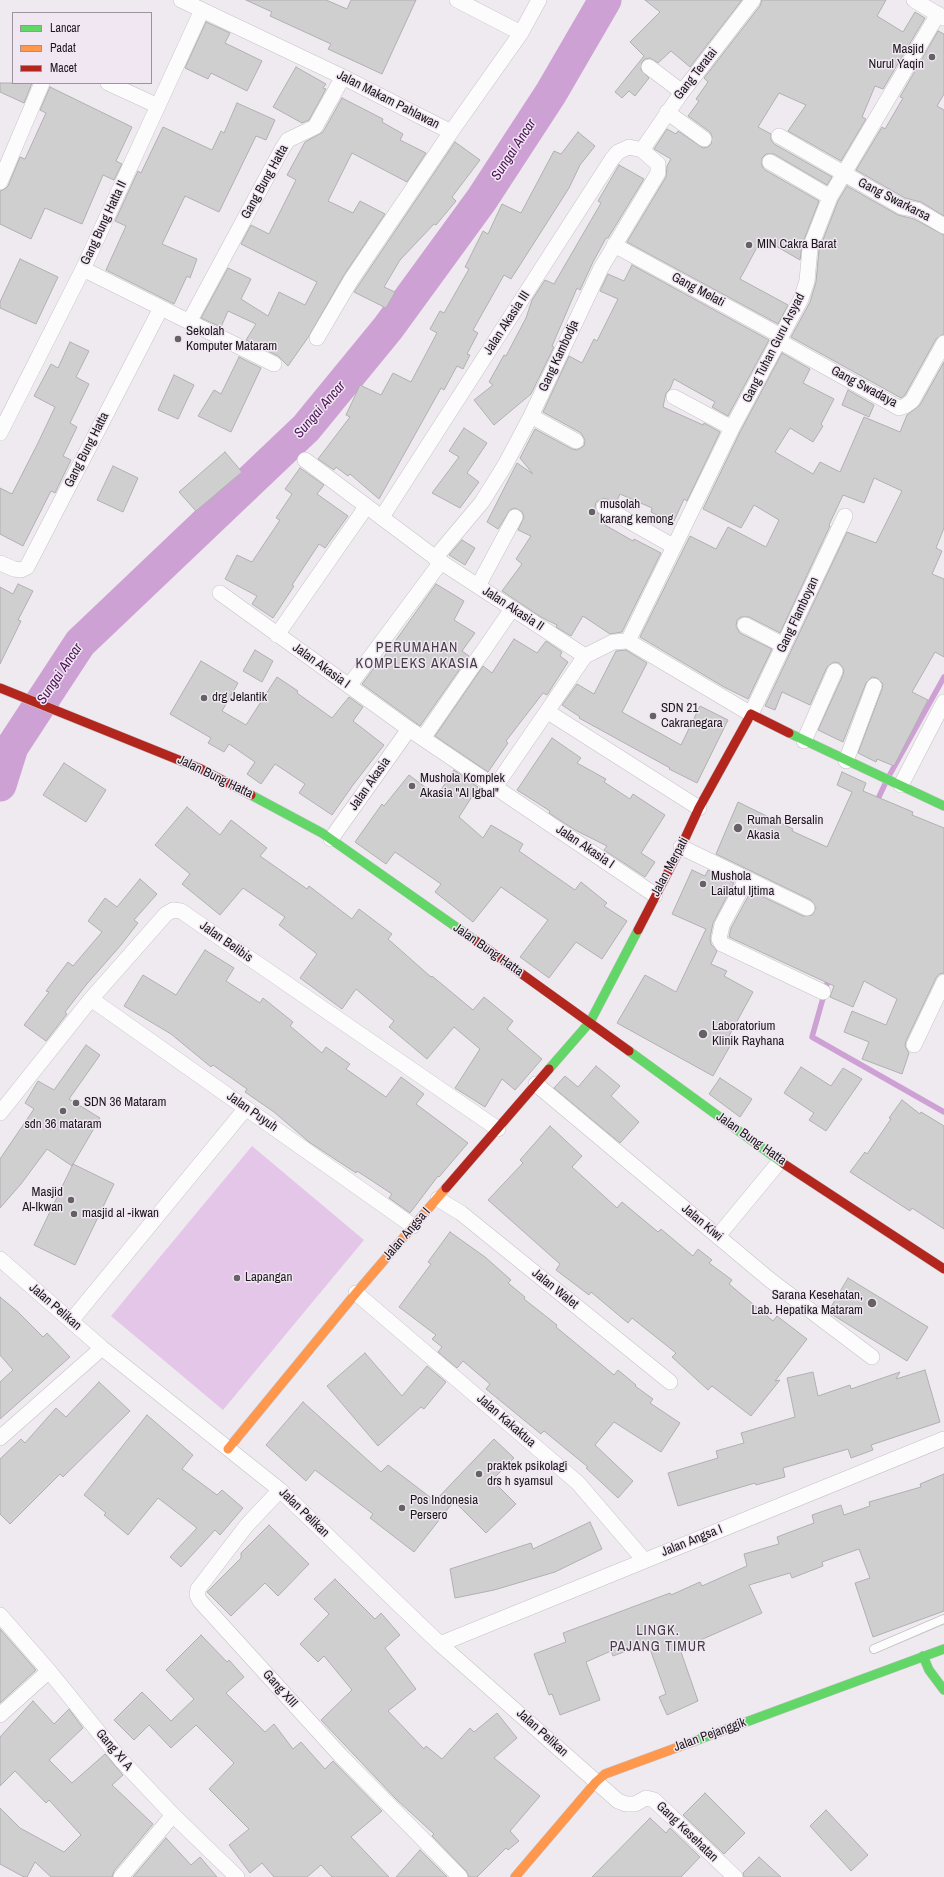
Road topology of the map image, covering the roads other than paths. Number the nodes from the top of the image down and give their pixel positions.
1 (181, 0) edge
2 (458, 0) edge
3 (539, 0) edge
4 (753, 0) edge
5 (914, 0) edge
6 (202, 10) junction
7 (941, 16) edge
8 (521, 33) junction
9 (649, 67) dead end
10 (343, 77) junction
11 (42, 84) edge
12 (110, 84) edge
13 (682, 92) junction
14 (158, 106) junction
15 (667, 112) junction
16 (452, 132) junction
17 (779, 136) dead end
18 (704, 139) dead end
19 (642, 150) junction
20 (770, 162) dead end
21 (844, 175) junction
22 (0, 182) edge
23 (830, 197) junction
24 (944, 226) edge
25 (614, 245) junction
26 (82, 269) junction
27 (161, 308) junction
28 (189, 322) junction
29 (317, 338) dead end
30 (780, 338) junction
31 (944, 343) edge
32 (274, 364) dead end
33 (674, 397) dead end
34 (531, 416) junction
35 (732, 428) junction
36 (0, 433) edge
37 (576, 441) dead end
38 (305, 460) dead end
39 (366, 507) junction
40 (604, 507) dead end
41 (845, 516) dead end
42 (382, 517) junction
43 (514, 517) dead end
44 (673, 546) junction
45 (438, 560) junction
46 (0, 563) edge
47 (478, 586) junction
48 (220, 594) dead end
49 (512, 609) junction
50 (745, 625) dead end
51 (278, 635) junction
52 (628, 641) junction
53 (783, 645) junction
54 (585, 656) junction
55 (835, 670) dead end
56 (349, 686) junction
57 (874, 686) dead end
58 (0, 688) edge
59 (944, 702) edge
60 (548, 712) junction
61 (751, 714) junction
62 (409, 729) junction
63 (423, 738) junction
64 (804, 740) junction
65 (846, 761) junction
66 (898, 784) junction
67 (495, 787) junction
68 (944, 806) edge
69 (699, 808) junction
70 (331, 839) junction
71 (681, 847) junction
72 (746, 880) junction
73 (655, 895) junction
74 (807, 908) dead end
75 (944, 982) edge
76 (823, 992) dead end
77 (91, 999) junction
78 (590, 1022) junction
79 (914, 1045) dead end
80 (536, 1084) junction
81 (246, 1108) junction
82 (0, 1114) edge
83 (498, 1128) junction
84 (780, 1161) junction
85 (438, 1199) junction
86 (413, 1226) junction
87 (718, 1236) junction
88 (0, 1259) edge
89 (944, 1269) edge
90 (356, 1293) junction
91 (71, 1321) junction
92 (102, 1348) junction
93 (872, 1357) dead end
94 (670, 1382) dead end
95 (0, 1438) edge
96 (944, 1439) edge
97 (228, 1450) junction
98 (280, 1490) junction
99 (644, 1560) junction
100 (0, 1615) edge
101 (944, 1618) edge
102 (440, 1644) junction
103 (874, 1649) dead end
104 (944, 1649) edge
105 (923, 1656) junction
106 (49, 1671) junction
107 (944, 1690) edge
108 (0, 1715) edge
109 (596, 1782) junction
110 (172, 1815) junction
111 (121, 1877) edge
112 (237, 1877) edge
113 (460, 1877) edge
114 (515, 1877) edge
115 (735, 1877) edge

1 - 6 street, Jalan Makam Pahlawan
2 - 8 street
3 - 8 street, Jalan Makam Pahlawan
4 - 13 street, Gang Teratai
5 - 7 street
6 - 10 street, Jalan Makam Pahlawan
6 - 14 street, Gang Bung Hatta II
7 - 21 street, Gang Tuhan Guru Arsyad
8 - 16 street, Jalan Makam Pahlawan
9 - 13 street
10 - 16 street, Jalan Makam Pahlawan
10 - 28 street, Gang Bung Hatta
11 - 22 street
12 - 14 street
13 - 15 street, Gang Teratai
14 - 26 street, Gang Bung Hatta II
15 - 18 street
15 - 19 street, Gang Teratai
16 - 29 street
17 - 21 street, Gang Swarkarsa
19 - 25 street, Gang Kambodja
19 - 42 street, Jalan Akasia III
20 - 23 street
21 - 23 street, Gang Tuhan Guru Arsyad
21 - 24 street, Gang Swarkarsa
23 - 30 street, Gang Tuhan Guru Arsyad
25 - 30 street, Gang Melati
25 - 34 street, Gang Kambodja
26 - 27 street
26 - 36 street, Gang Bung Hatta II
27 - 28 street
27 - 46 street, Gang Bung Hatta
28 - 32 street
30 - 31 street, Gang Swadaya
30 - 35 street, Gang Tuhan Guru Arsyad
33 - 35 street
34 - 37 street
34 - 45 street, Gang Kambodja
35 - 44 street, Gang Tuhan Guru Arsyad
38 - 39 street, Jalan Akasia II
39 - 42 street, Jalan Akasia II
39 - 51 street
40 - 44 street
41 - 53 street, Gang Flamboyan
42 - 45 street, Jalan Akasia II
43 - 47 street
44 - 52 street, Gang Tuhan Guru Arsyad
45 - 47 street, Jalan Akasia II
45 - 56 street
47 - 49 street, Jalan Akasia II
48 - 51 street, Jalan Akasia I
49 - 54 street, Jalan Akasia II
49 - 63 street
50 - 53 street
51 - 56 street, Jalan Akasia I
52 - 54 street
52 - 61 street
53 - 61 street, Gang Flamboyan
54 - 60 street
55 - 64 street
56 - 62 street, Jalan Akasia I
57 - 65 street
58 - 70 main road, Jalan Bung Hatta
59 - 66 street
60 - 67 street
60 - 69 street
61 - 64 main road
61 - 69 main road, Jalan Merpati
62 - 63 street, Jalan Akasia I
62 - 70 street, Jalan Akasia
63 - 67 street, Jalan Akasia I
64 - 65 main road
65 - 66 main road
66 - 68 main road
67 - 73 street, Jalan Akasia I
69 - 71 main road, Jalan Merpati
70 - 78 main road, Jalan Bung Hatta
71 - 72 street
71 - 73 main road, Jalan Merpati
72 - 74 street
72 - 76 street
73 - 78 main road, Jalan Merpati
75 - 79 street
77 - 81 street, Jalan Puyuh
77 - 82 street, Jalan Belibis
77 - 83 street, Jalan Belibis
78 - 80 main road, Jalan Angsa I
78 - 84 main road, Jalan Bung Hatta
80 - 83 main road, Jalan Angsa I
80 - 87 street, Jalan Kiwi
81 - 86 street, Jalan Puyuh
81 - 91 street
83 - 85 main road, Jalan Angsa I
84 - 87 street
84 - 89 main road, Jalan Bung Hatta
85 - 86 main road, Jalan Angsa I
85 - 94 street, Jalan Walet
86 - 90 main road, Jalan Angsa I
87 - 93 street, Jalan Kiwi
88 - 91 street, Jalan Pelikan
90 - 97 main road, Jalan Angsa I
90 - 99 street, Jalan Kakaktua
91 - 92 street, Jalan Pelikan
92 - 95 street
92 - 97 street, Jalan Pelikan
96 - 99 street, Jalan Angsa I
97 - 98 street, Jalan Pelikan
98 - 102 street, Jalan Pelikan
98 - 113 street, Gang XIII
99 - 102 street, Jalan Angsa I
100 - 106 street, Gang XI A
101 - 103 lane
102 - 109 street, Jalan Pelikan
104 - 105 main road, Jalan Pejanggik
105 - 107 main road
105 - 109 main road, Jalan Pejanggik
106 - 108 street
106 - 110 street, Gang XI A
109 - 114 main road, Jalan Pejanggik
109 - 115 street, Gang Kesehatan
110 - 111 street
110 - 112 street, Gang XI A

